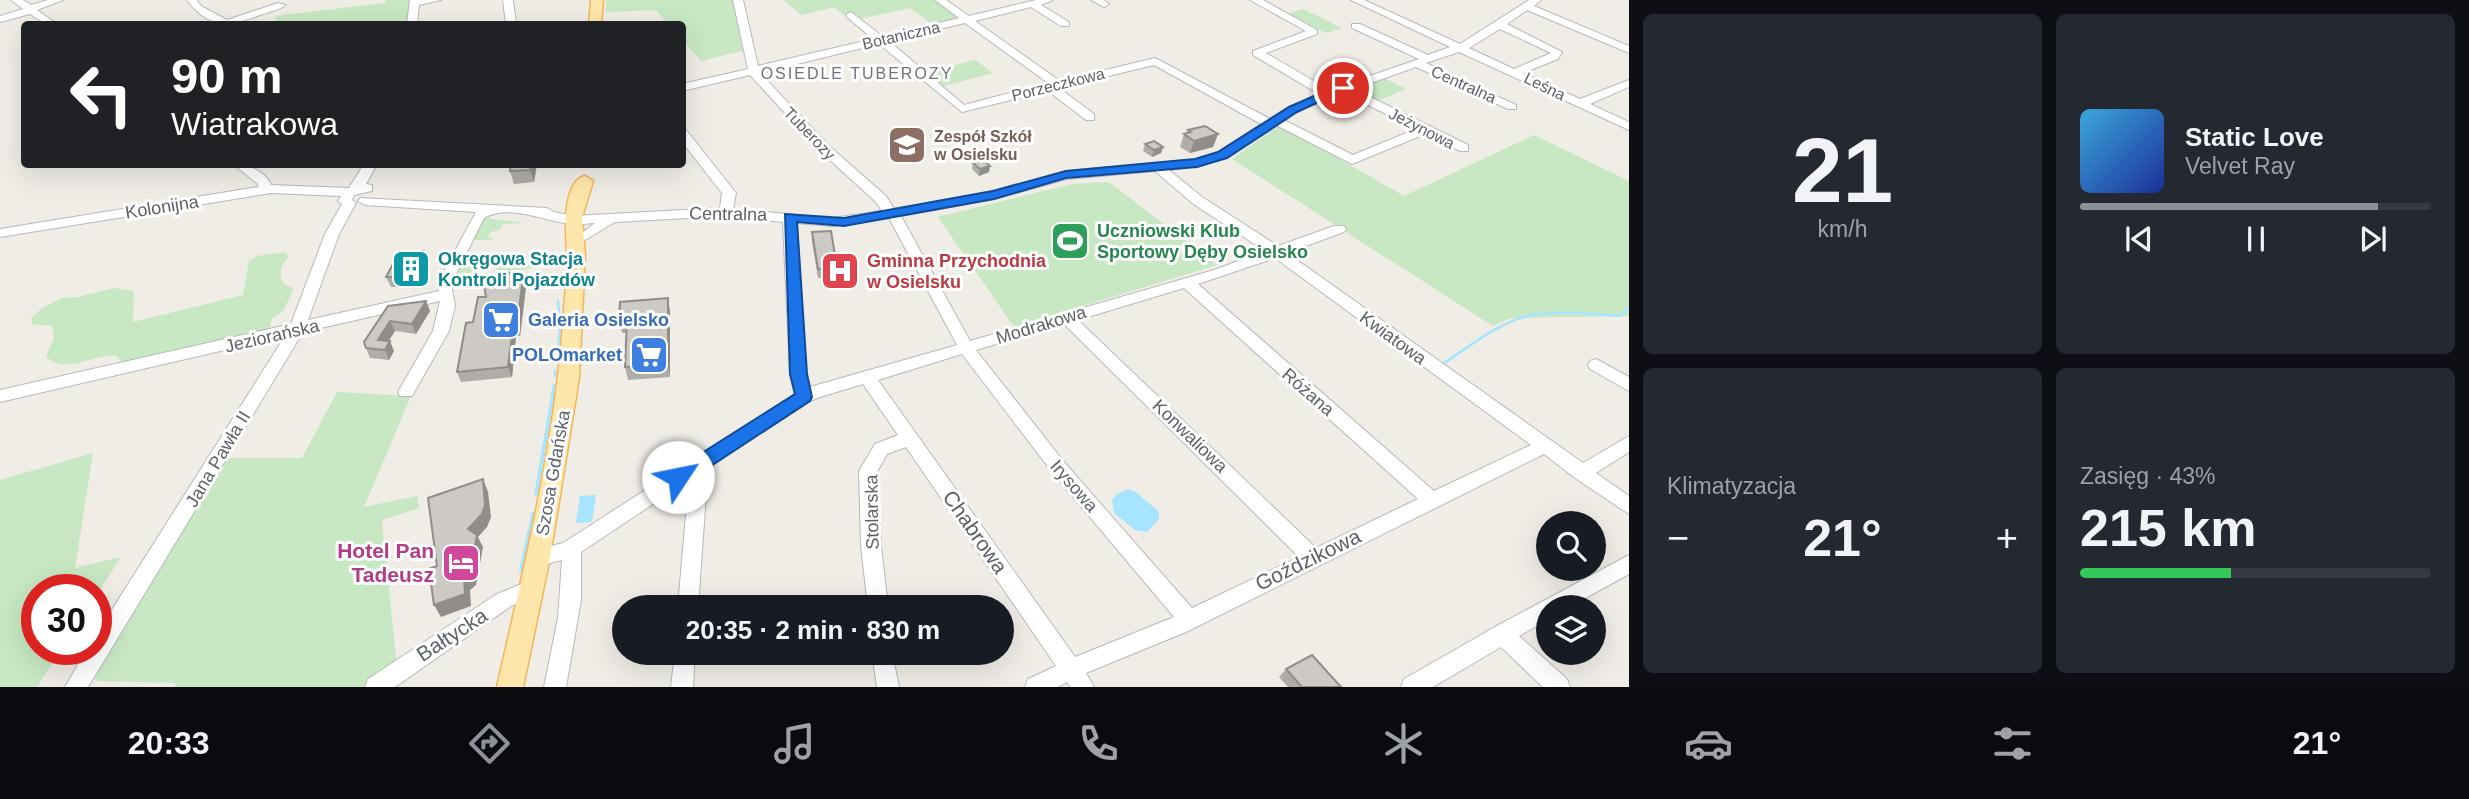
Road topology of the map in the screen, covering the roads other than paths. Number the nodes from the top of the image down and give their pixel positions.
1 (16, 0) edge
2 (58, 0) edge
3 (192, 0) edge
4 (436, 0) edge
5 (508, 0) edge
6 (597, 0) edge
7 (738, 0) edge
8 (940, 0) edge
9 (1048, 0) edge
10 (1356, 0) edge
11 (415, 1) edge
12 (1262, 1) edge
13 (1531, 3) edge
14 (1033, 4) junction
15 (281, 5) dead end
16 (30, 10) junction
17 (851, 15) dead end
18 (0, 19) edge
19 (967, 20) junction
20 (47, 21) edge
21 (220, 21) edge
22 (234, 21) edge
23 (412, 21) edge
24 (511, 21) edge
25 (595, 21) edge
26 (1065, 24) dead end
27 (1500, 25) junction
28 (1356, 26) dead end
29 (880, 40) junction
30 (1461, 47) junction
31 (1629, 50) edge
32 (1420, 60) junction
33 (754, 70) junction
34 (1515, 72) junction
35 (1629, 83) edge
36 (1053, 85) junction
37 (686, 87) edge
38 (1343, 88) junction
39 (1328, 94) junction
40 (1581, 103) junction
41 (1512, 107) dead end
42 (1090, 117) dead end
43 (1273, 122) junction
44 (1629, 126) edge
45 (1426, 130) junction
46 (686, 138) edge
47 (1464, 148) dead end
48 (244, 168) edge
49 (1159, 168) junction
50 (585, 173) edge
51 (264, 190) junction
52 (360, 191) edge
53 (728, 205) junction
54 (489, 209) junction
55 (892, 214) junction
56 (617, 217) junction
57 (790, 217) junction
58 (581, 220) junction
59 (1339, 229) dead end
60 (0, 233) edge
61 (1278, 254) junction
62 (1186, 282) junction
63 (447, 295) junction
64 (1066, 317) junction
65 (297, 330) junction
66 (966, 347) junction
67 (1596, 365) dead end
68 (867, 377) junction
69 (1629, 385) edge
70 (406, 392) dead end
71 (0, 396) edge
72 (804, 397) junction
73 (909, 438) junction
74 (1629, 443) edge
75 (1544, 446) junction
76 (699, 463) junction
77 (1581, 473) junction
78 (1431, 500) junction
79 (1629, 506) edge
80 (571, 548) junction
81 (538, 557) junction
82 (1313, 558) junction
83 (1629, 564) edge
84 (531, 589) junction
85 (689, 595) edge
86 (877, 595) edge
87 (1573, 595) edge
88 (1536, 616) edge
89 (1189, 620) junction
90 (1502, 634) junction
91 (684, 665) edge
92 (885, 665) edge
93 (1077, 678) edge
94 (76, 687) edge
95 (376, 687) edge
96 (510, 687) edge
97 (555, 687) edge
98 (682, 687) edge
99 (888, 687) edge
100 (1036, 687) edge
101 (1412, 687) edge
102 (1559, 687) edge

1 - 16 street
2 - 16 street
3 - 21 street
4 - 11 street
5 - 24 street
6 - 25 main road
7 - 33 street, Tuberozy
8 - 19 street
9 - 14 street, Botaniczna
10 - 30 street, Leśna
11 - 23 street
12 - 39 street
13 - 27 street, Centralna
13 - 31 street
14 - 19 street, Botaniczna
14 - 26 street
15 - 22 street
16 - 18 street
16 - 20 street
17 - 29 street
19 - 29 street, Botaniczna
19 - 36 street
27 - 30 street, Centralna
27 - 34 street
28 - 32 street
29 - 33 street, Botaniczna
29 - 36 street, Porzeczkowa
30 - 32 street, Centralna
30 - 34 street, Leśna
32 - 38 street, Centralna
32 - 41 street, Centralna
33 - 37 street, Botaniczna
33 - 55 street, Tuberozy
34 - 40 street, Leśna
35 - 40 street
36 - 42 street
36 - 43 street, Porzeczkowa
38 - 39 street, Centralna
38 - 45 street, Jeżynowa
39 - 43 street, Centralna
40 - 44 street, Leśna
43 - 45 street
43 - 49 street, Centralna
45 - 47 street, Jeżynowa
46 - 53 street
48 - 51 street
49 - 55 street, Centralna
49 - 61 street, Kwiatowa
50 - 58 main road, Szosa Gdańska
51 - 52 street, Kolonijna
51 - 60 street, Kolonijna
52 - 54 street, Kolonijna
52 - 65 street, Jana Pawła II
53 - 56 street, Centralna
53 - 57 street, Centralna
54 - 58 street, Kolonijna
54 - 63 street
55 - 57 street, Centralna
55 - 66 street, Tuberozy
56 - 58 street
56 - 58 street, Centralna
57 - 72 street
58 - 81 main road, Szosa Gdańska
59 - 61 street, Modrakowa
61 - 62 street, Modrakowa
61 - 75 street, Kwiatowa
62 - 64 street, Modrakowa
62 - 78 street, Różana
63 - 65 street, Jeziorańska
63 - 70 street
64 - 66 street, Modrakowa
64 - 82 street, Konwaliowa
65 - 71 street, Jeziorańska
65 - 94 street, Jana Pawła II
66 - 68 street, Modrakowa
66 - 89 street, Irysowa
67 - 69 street
68 - 72 street, Modrakowa
68 - 73 street, Chabrowa
72 - 76 street, Modrakowa
73 - 86 street, Stolarska
73 - 93 street, Chabrowa
74 - 77 street
75 - 77 street, Kwiatowa
75 - 78 street, Goździkowa
76 - 80 street, Modrakowa
76 - 85 street
77 - 79 street, Kwiatowa
78 - 82 street, Goździkowa
80 - 81 street, Modrakowa
80 - 97 street
81 - 84 main road, Szosa Gdańska
82 - 89 street, Goździkowa
83 - 87 street
84 - 95 street, Bałtycka
84 - 96 main road, Szosa Gdańska
88 - 90 street
89 - 93 street, Goździkowa
90 - 101 street
90 - 102 street
91 - 98 street
92 - 99 street
93 - 100 street, Goździkowa

